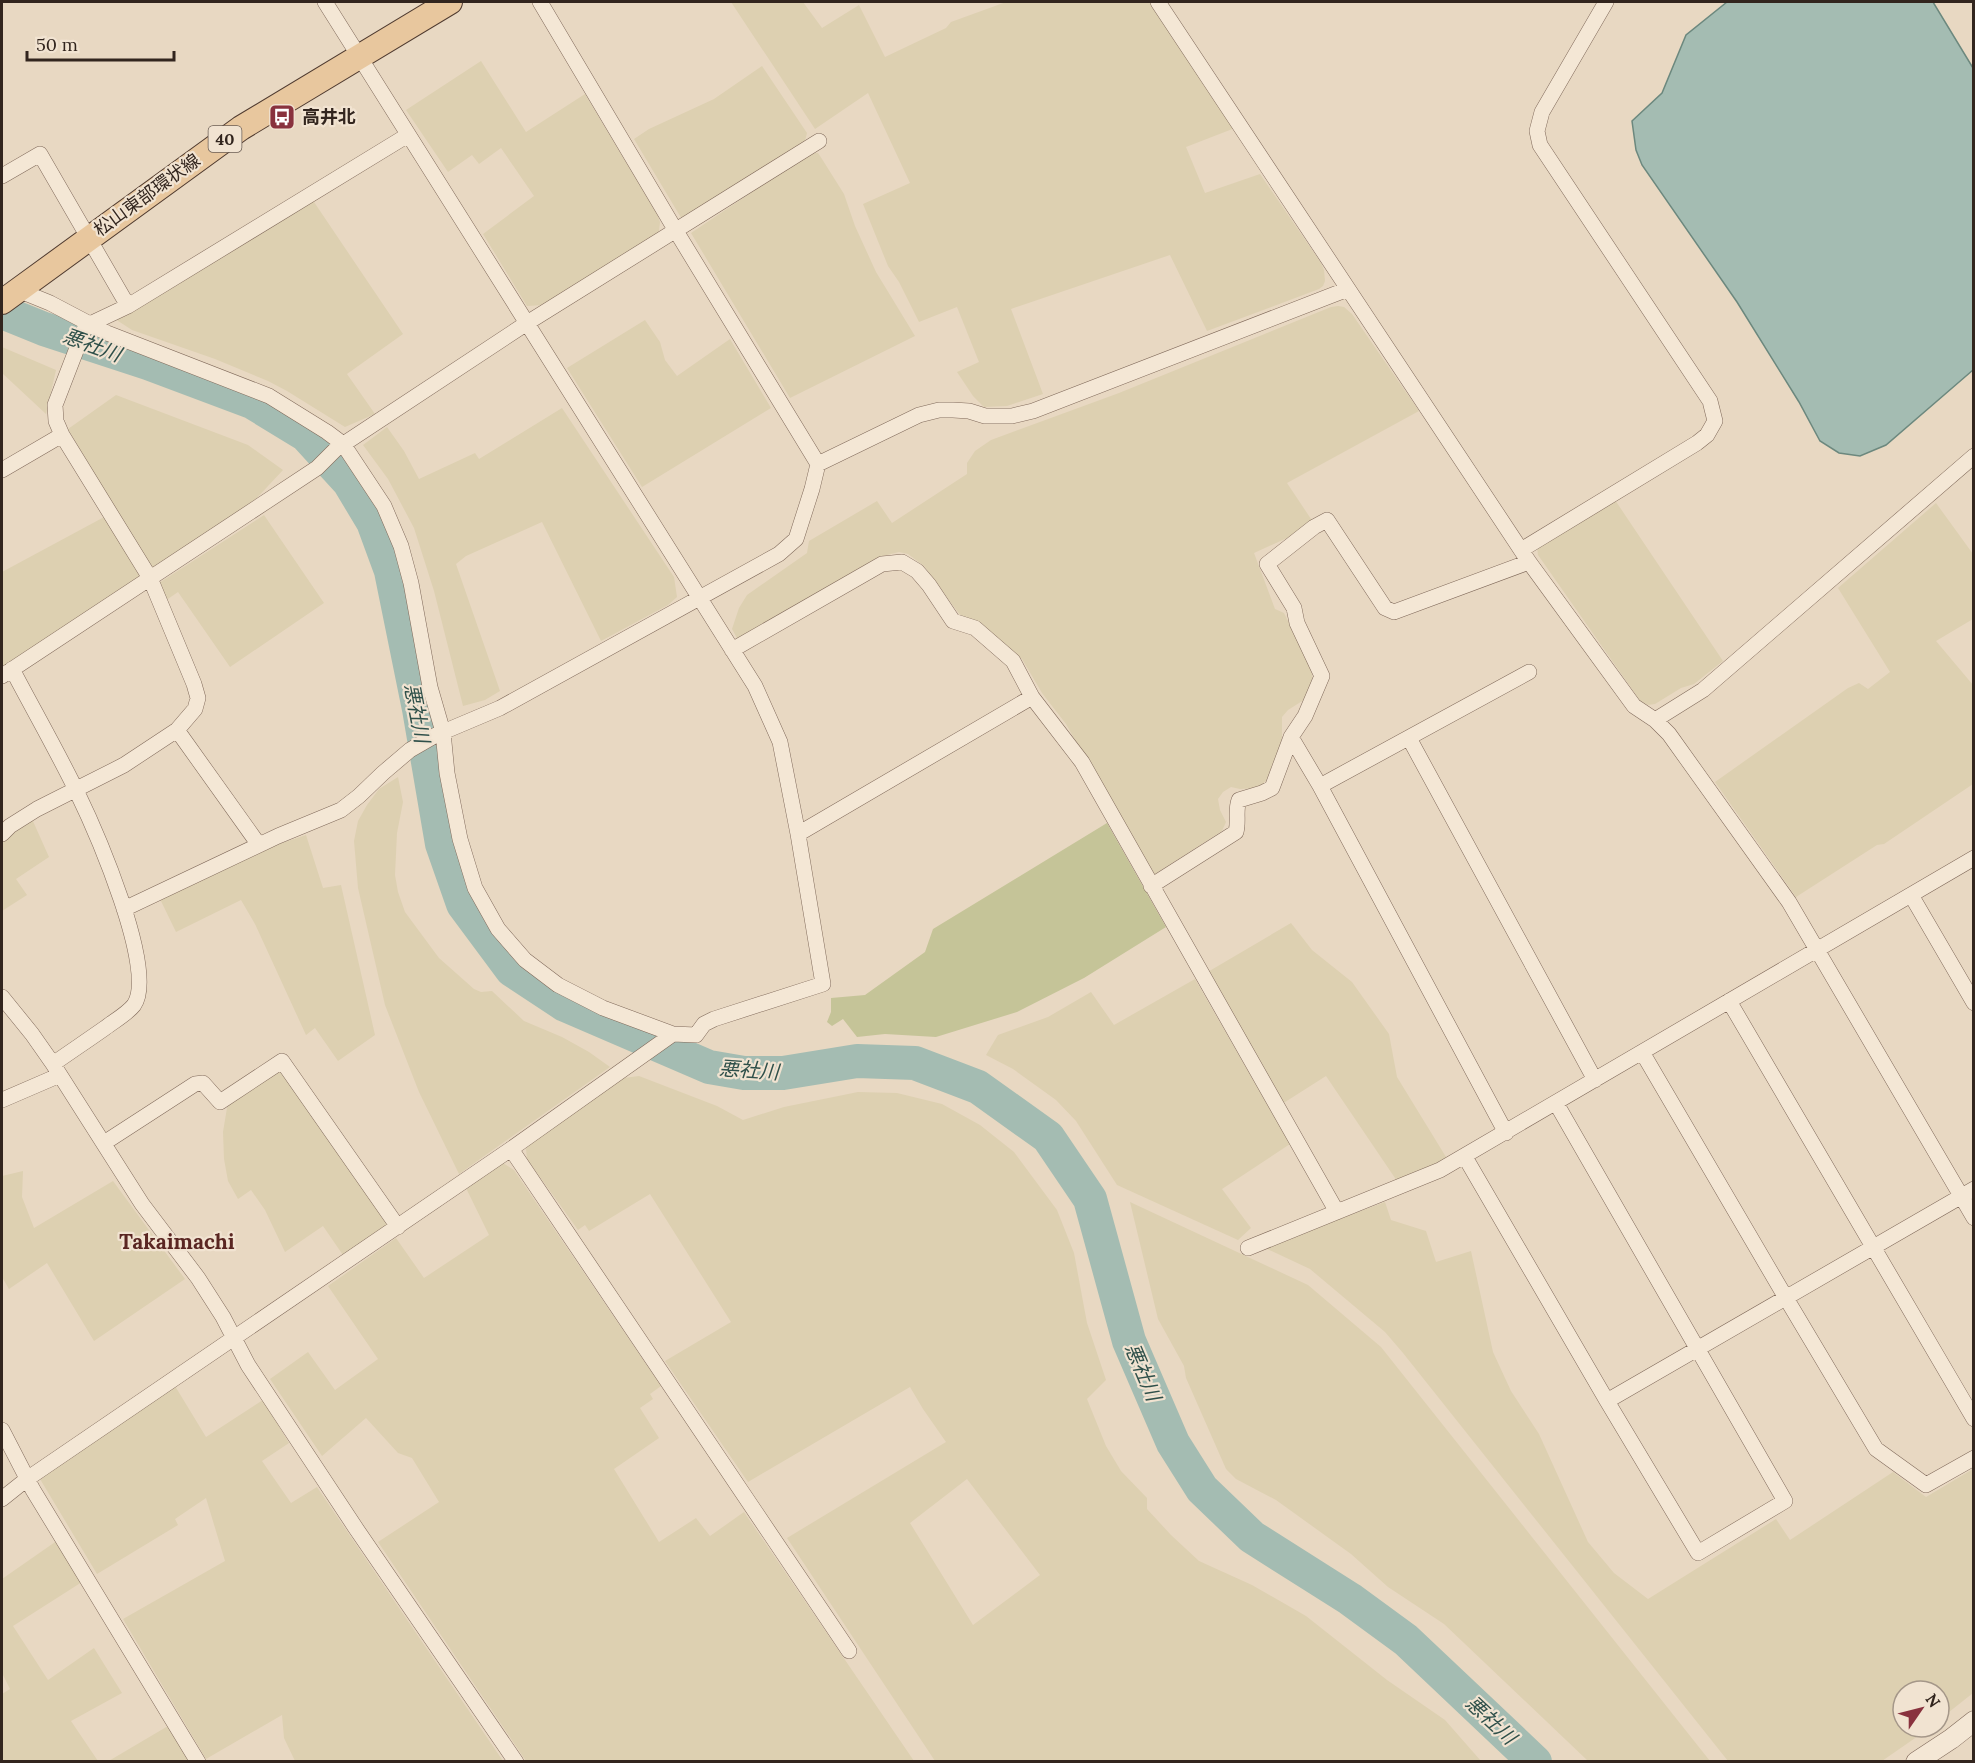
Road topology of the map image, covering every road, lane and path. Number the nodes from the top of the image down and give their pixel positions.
1 (325, 2) edge
2 (450, 2) edge
3 (540, 2) edge
4 (1158, 2) edge
5 (1606, 2) edge
6 (359, 56) junction
7 (408, 135) junction
8 (819, 141) dead end
9 (2, 176) edge
10 (676, 231) junction
11 (87, 238) junction
12 (1348, 289) junction
13 (10, 296) edge
14 (128, 306) junction
15 (527, 323) junction
16 (87, 327) junction
17 (62, 435) junction
18 (339, 446) junction
19 (1974, 456) edge
20 (818, 464) junction
21 (2, 470) edge
22 (1525, 556) junction
23 (150, 578) junction
24 (699, 598) junction
25 (732, 650) junction
26 (7, 672) edge
27 (1529, 672) dead end
28 (1032, 697) junction
29 (1655, 720) junction
30 (177, 730) junction
31 (439, 733) junction
32 (1291, 737) junction
33 (1409, 738) junction
34 (1320, 786) junction
35 (76, 790) junction
36 (2, 834) edge
37 (798, 834) junction
38 (259, 845) junction
39 (1974, 858) edge
40 (1151, 886) junction
41 (1911, 895) junction
42 (124, 909) junction
43 (1815, 950) junction
44 (2, 997) edge
45 (1729, 1001) junction
46 (1974, 1003) edge
47 (670, 1036) junction
48 (1642, 1053) junction
49 (56, 1070) junction
50 (1595, 1080) junction
51 (2, 1101) edge
52 (1556, 1103) junction
53 (1506, 1132) junction
54 (104, 1143) junction
55 (511, 1149) junction
56 (1465, 1156) junction
57 (1967, 1193) edge
58 (1337, 1212) junction
59 (1974, 1218) edge
60 (398, 1227) junction
61 (1248, 1248) dead end
62 (1873, 1248) junction
63 (1785, 1298) junction
64 (235, 1338) junction
65 (1698, 1348) junction
66 (1607, 1401) junction
67 (1974, 1419) edge
68 (2, 1430) edge
69 (1974, 1458) edge
70 (27, 1479) junction
71 (2, 1499) edge
72 (849, 1651) dead end
73 (1974, 1721) edge
74 (198, 1761) edge
75 (516, 1761) edge
76 (1916, 1761) edge

1 - 6 street
2 - 6 main road, 松山東部環状線 / 40
3 - 10 street
4 - 12 street
5 - 22 street
6 - 7 street
6 - 11 main road, 松山東部環状線 / 40
7 - 14 street
7 - 15 street
8 - 10 street
9 - 11 street
10 - 15 street
10 - 20 street
11 - 13 main road, 松山東部環状線 / 40
11 - 14 street
12 - 20 street
12 - 22 street
13 - 16 street
14 - 16 street
15 - 18 street
15 - 24 street
16 - 17 street
16 - 18 street
17 - 21 street
17 - 23 street
18 - 23 street
18 - 31 street
19 - 29 street
20 - 24 street
22 - 29 street
22 - 32 street
23 - 26 street
23 - 30 street
24 - 25 street
24 - 31 street
25 - 28 street
25 - 37 street
26 - 35 street
27 - 33 street
28 - 37 street
28 - 40 street
29 - 43 street
30 - 35 street
30 - 38 street
31 - 38 street
31 - 47 street
32 - 34 street
32 - 40 street
33 - 34 street
33 - 50 street
34 - 53 street
35 - 36 street
35 - 42 street
37 - 47 street
38 - 42 street
39 - 41 street
40 - 58 street
41 - 43 street
41 - 46 street
42 - 49 street
43 - 45 street
43 - 57 street
44 - 49 street
45 - 48 street
45 - 62 street
47 - 55 street
48 - 50 street
48 - 63 street
49 - 51 street
49 - 54 street
50 - 52 street
52 - 53 street
52 - 65 street
53 - 56 street
54 - 60 street
54 - 64 street
55 - 60 street
55 - 72 street
56 - 58 street
56 - 66 street
57 - 59 street
57 - 62 street
58 - 61 street
60 - 64 street
62 - 63 street
62 - 67 street
63 - 65 street
63 - 69 street
64 - 70 street
64 - 75 street
65 - 66 street
65 - 66 street
68 - 70 street
70 - 71 street
70 - 74 street
73 - 76 street

